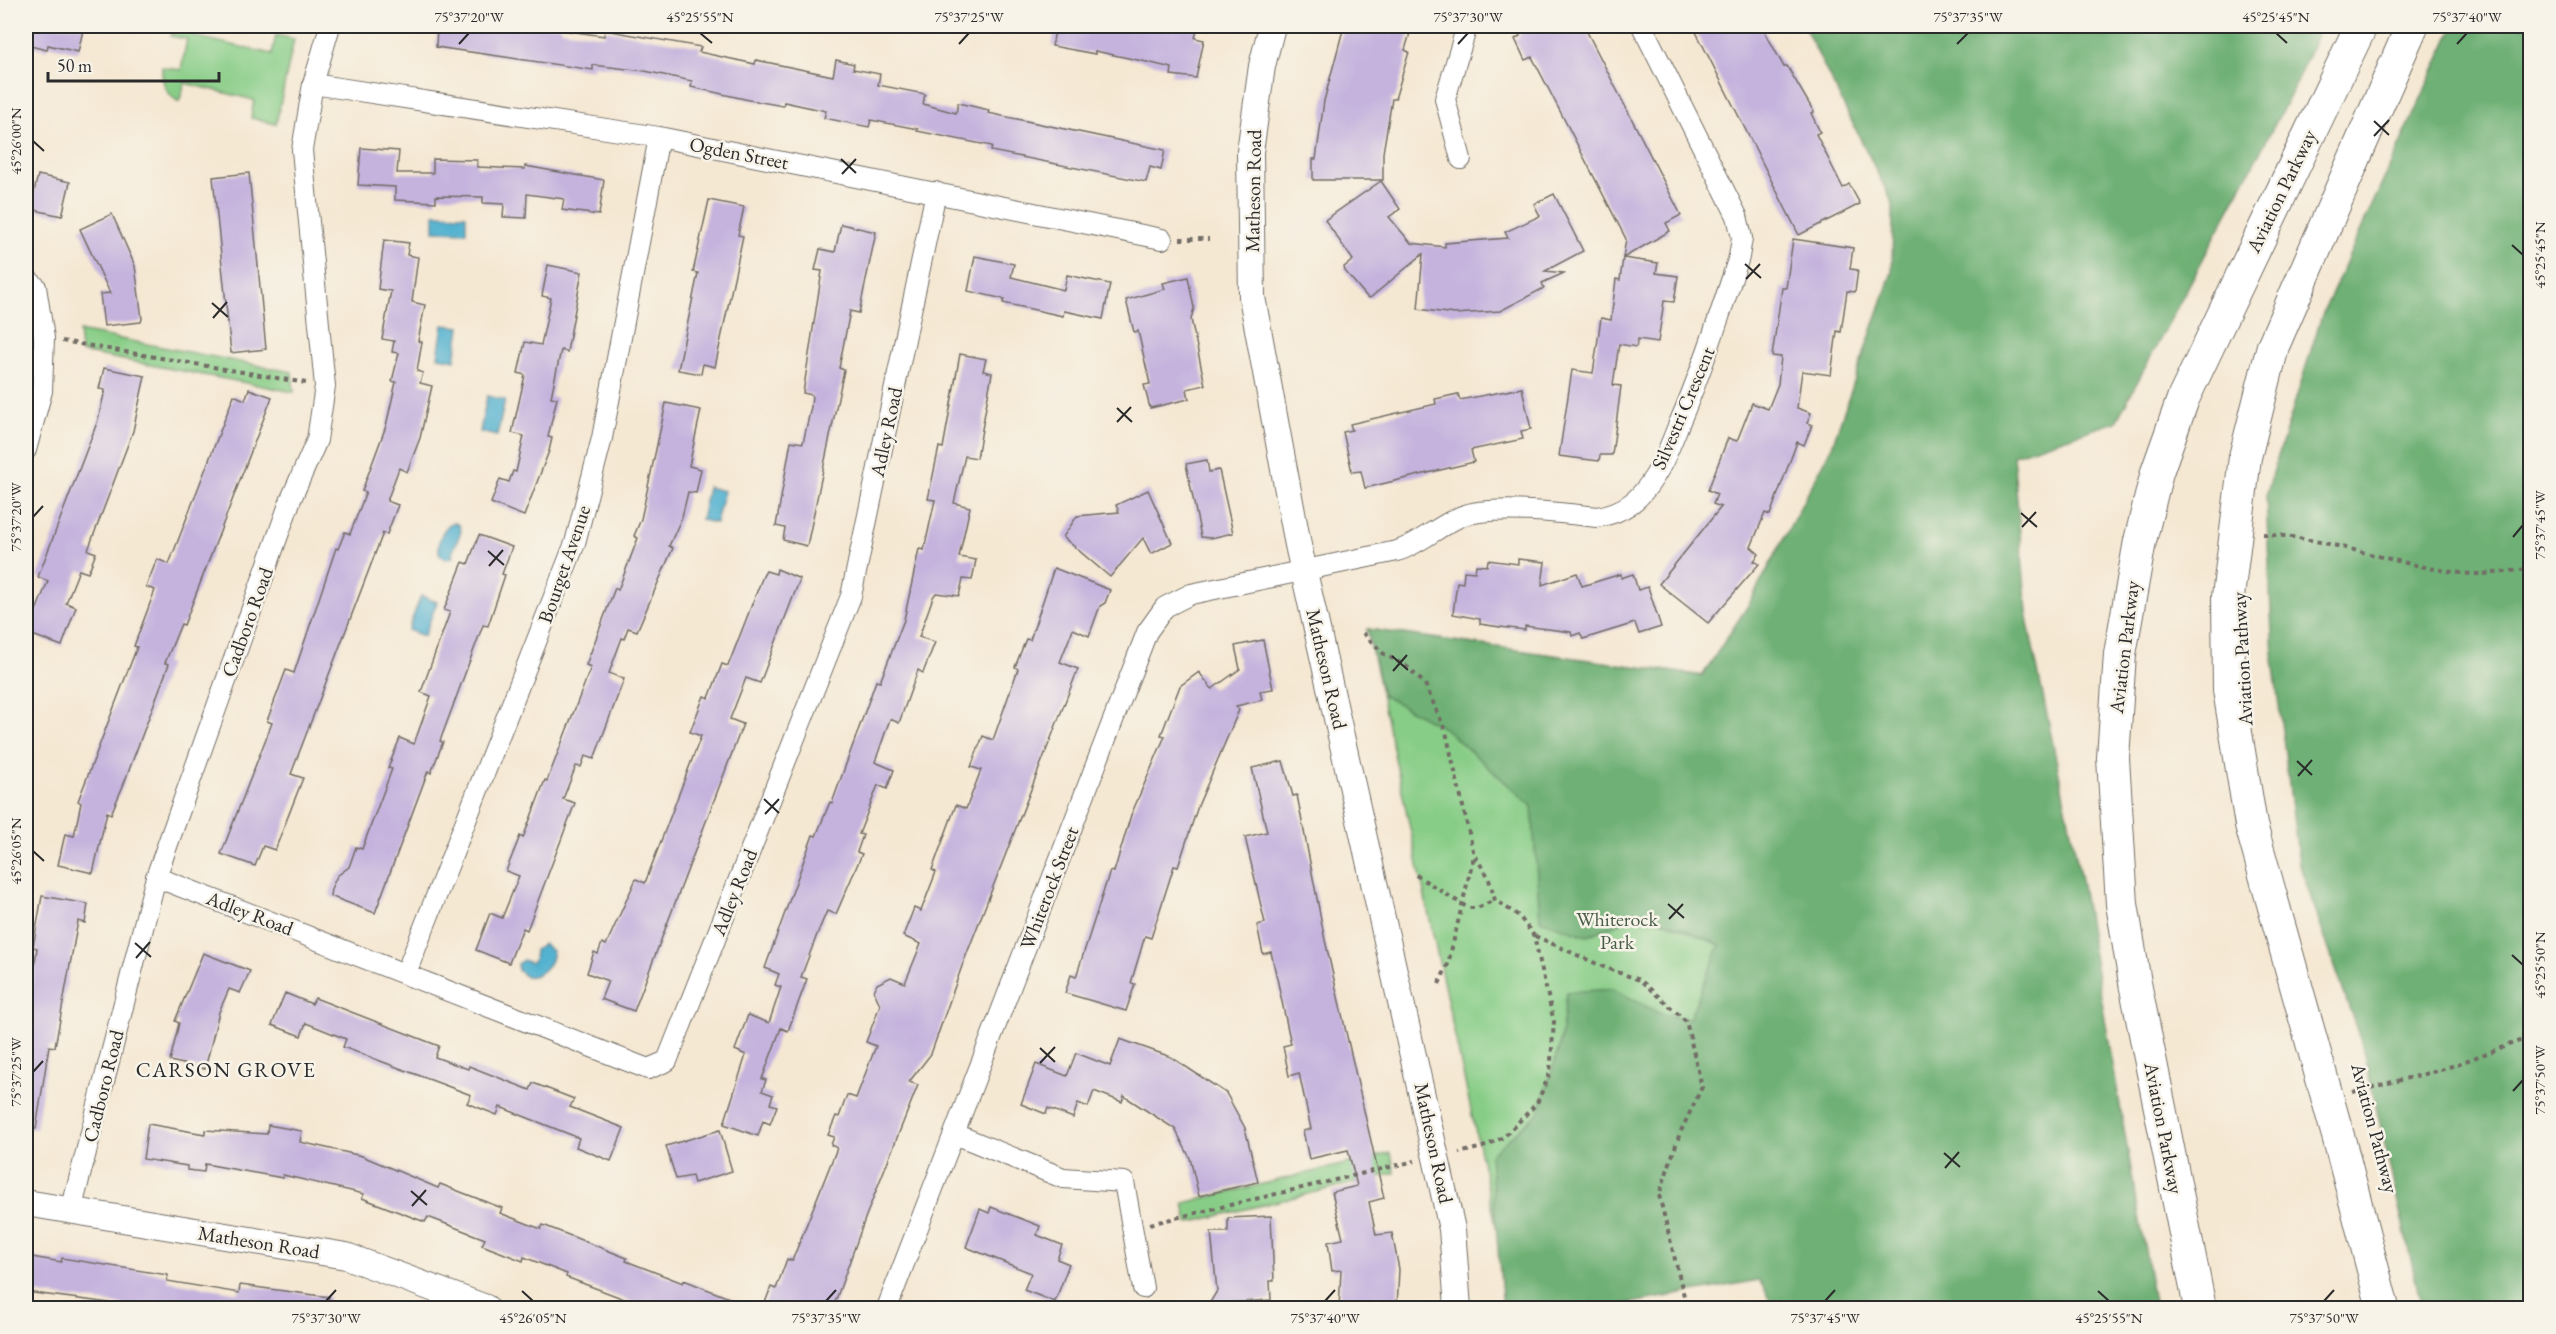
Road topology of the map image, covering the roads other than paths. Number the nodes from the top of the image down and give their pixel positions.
1 (330, 26) edge
2 (1272, 26) edge
3 (1467, 26) edge
4 (1642, 26) edge
5 (2361, 26) edge
6 (2412, 26) edge
7 (313, 84) junction
8 (659, 137) junction
9 (1461, 159) dead end
10 (936, 192) junction
11 (1162, 239) road end
12 (26, 278) edge
13 (26, 450) edge
14 (1305, 569) junction
15 (156, 877) junction
16 (406, 973) junction
17 (955, 1134) junction
18 (26, 1203) edge
19 (71, 1211) junction
20 (1143, 1288) dead end
21 (486, 1308) edge
22 (887, 1308) edge
23 (1458, 1308) edge
24 (2200, 1308) edge
25 (2383, 1308) edge

1 - 7 street, Cadboro Road
2 - 14 street, Matheson Road
3 - 9 street
4 - 14 street, Silvestri Crescent
5 - 24 main road, Aviation Parkway
6 - 25 main road
7 - 8 street, Ogden Street
7 - 15 street, Cadboro Road
8 - 10 street, Ogden Street
8 - 16 street, Bourget Avenue
10 - 11 street, Ogden Street
10 - 16 street, Adley Road
12 - 13 street
14 - 17 street, Whiterock Street
14 - 23 street, Matheson Road
15 - 16 street, Adley Road
15 - 19 street, Cadboro Road
17 - 20 street
17 - 22 street, Whiterock Street
18 - 19 street, Matheson Road
19 - 21 street, Matheson Road

